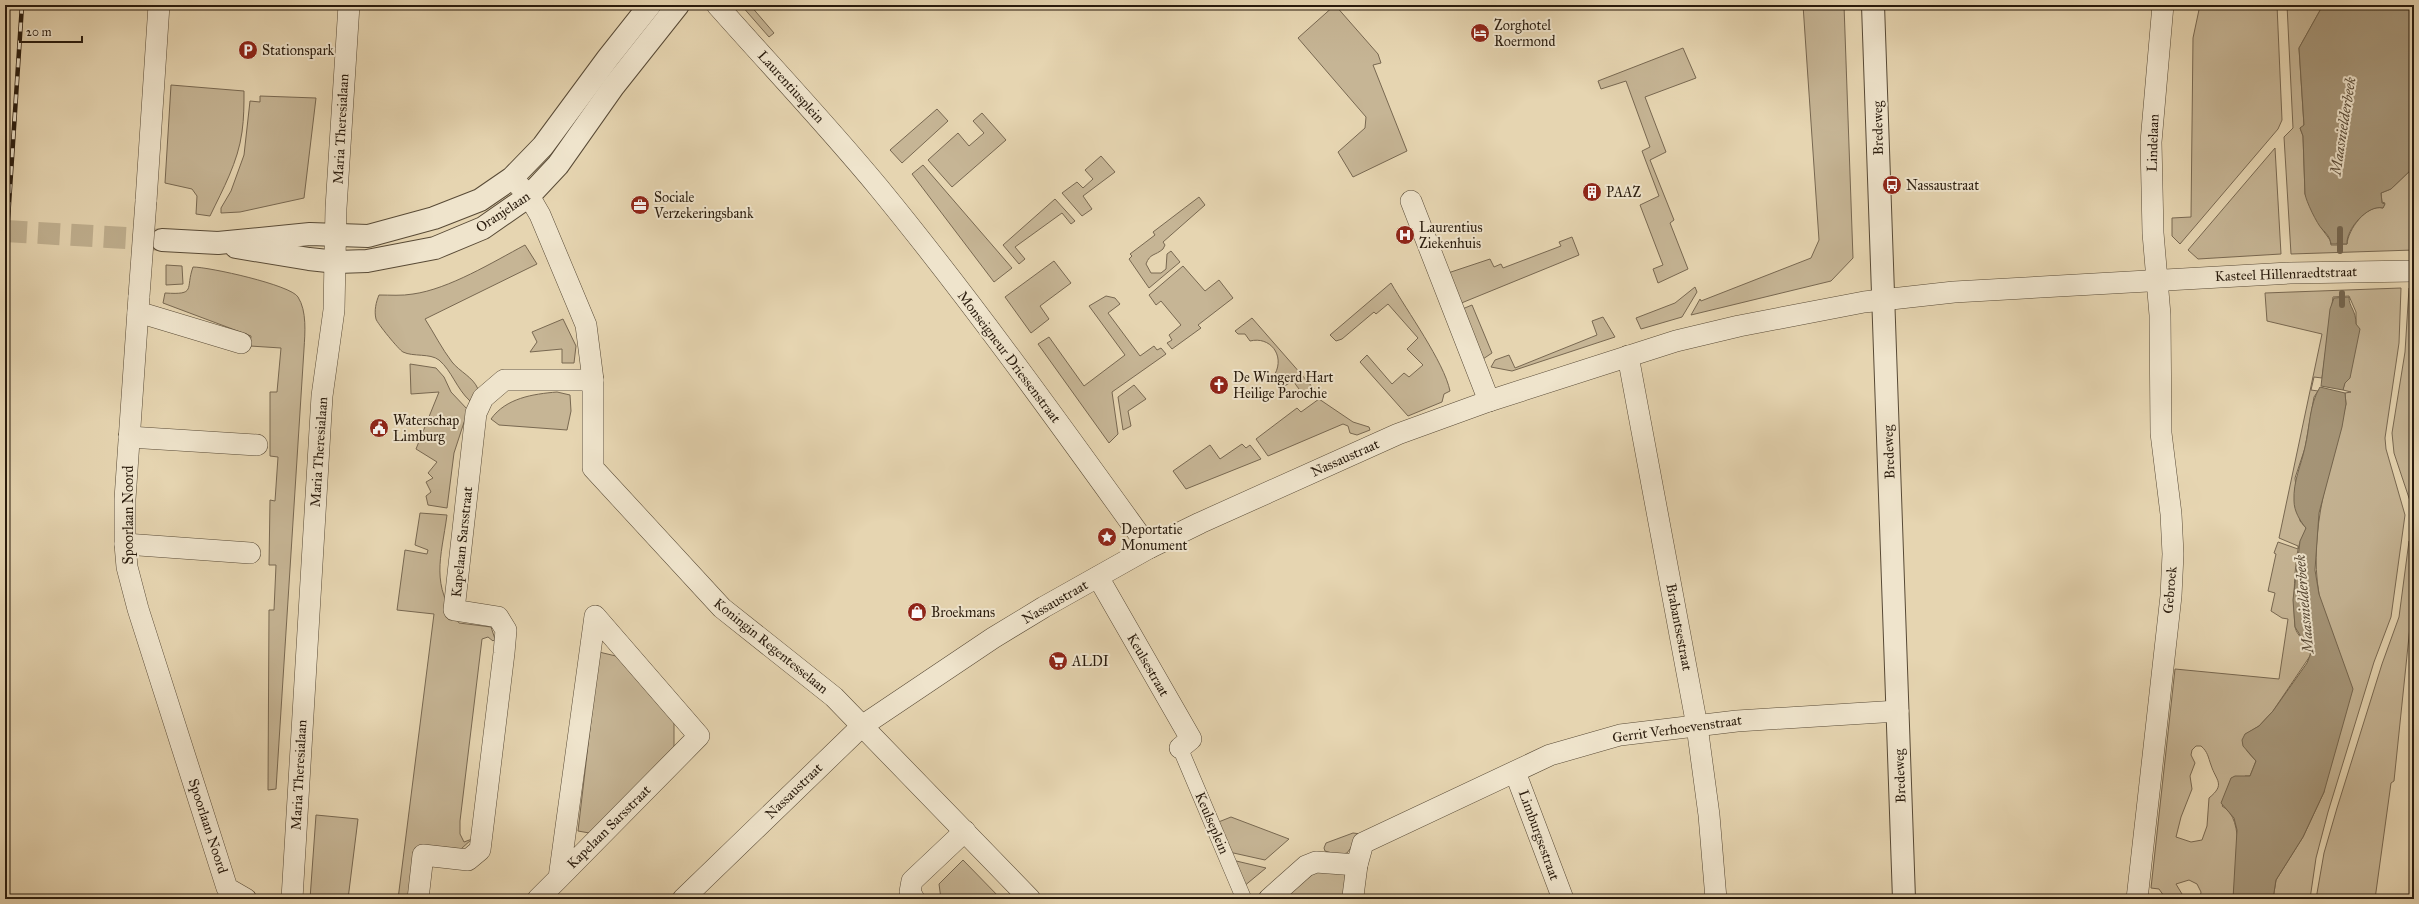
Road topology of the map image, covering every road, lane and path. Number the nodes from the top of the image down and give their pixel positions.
1 (160, 5) edge
2 (349, 5) edge
3 (650, 5) edge
4 (678, 5) edge
5 (717, 5) edge
6 (1873, 5) edge
7 (2163, 5) edge
8 (864, 170) joint
9 (512, 178) junction
10 (529, 196) junction
11 (1411, 201) dead end
12 (337, 237) junction
13 (162, 240) tunnel mouth
14 (218, 243) junction
15 (336, 262) junction
16 (2414, 271) edge
17 (2157, 280) junction
18 (1884, 300) junction
19 (138, 304) junction
20 (241, 344) dead end
21 (1628, 356) junction
22 (593, 380) junction
23 (1489, 401) junction
24 (129, 437) junction
25 (257, 444) dead end
26 (125, 544) junction
27 (1149, 548) junction
28 (250, 553) dead end
29 (1098, 578) junction
30 (1898, 711) junction
31 (862, 726) junction
32 (1697, 726) junction
33 (1180, 748) joint
34 (1515, 772) junction
35 (965, 831) junction
36 (1357, 865) junction
37 (559, 878) junction
38 (1354, 897) edge
39 (246, 899) edge
40 (292, 899) edge
41 (418, 899) edge
42 (538, 899) edge
43 (683, 899) edge
44 (914, 899) edge
45 (1030, 899) edge
46 (1244, 899) edge
47 (1269, 899) edge
48 (1563, 899) edge
49 (1716, 899) edge
50 (1904, 899) edge
51 (2137, 899) edge

1 - 19 street, Spoorlaan Noord, bridge
2 - 12 street, Maria Theresialaan
3 - 9 street, Oranjelaan
4 - 10 street, Oranjelaan
5 - 8 street, Laurentiusplein
6 - 18 street, Bredeweg
7 - 17 street, Lindelaan
8 - 27 street, Monseigneur Driessenstraat
9 - 10 street
9 - 12 street, Oranjelaan
10 - 15 street, Oranjelaan
10 - 22 street
11 - 23 street
12 - 14 street, Oranjelaan
12 - 15 street, Maria Theresialaan
13 - 14 street, Oranjelaan
14 - 15 street, Oranjelaan
15 - 40 street, Maria Theresialaan
16 - 17 street, Kasteel Hillenraedtstraat
17 - 18 street, Nassaustraat
17 - 51 street, Gebroek
18 - 21 street, Nassaustraat
18 - 30 street, Bredeweg
19 - 20 street
19 - 24 street, Spoorlaan Noord
21 - 23 street, Nassaustraat
21 - 32 street, Brabantsestraat
22 - 31 street, Koningin Regentesselaan
22 - 41 street, Kapelaan Sarsstraat
23 - 27 street, Nassaustraat
24 - 25 street
24 - 26 street, Spoorlaan Noord
26 - 28 street
26 - 39 street, Spoorlaan Noord
27 - 29 street, Nassaustraat
29 - 31 street, Nassaustraat
29 - 33 street, Keulsestraat
30 - 32 street, Gerrit Verhoevenstraat
30 - 50 street, Bredeweg
31 - 35 street, Koningin Regentesselaan
31 - 43 street, Nassaustraat
32 - 34 street, Gerrit Verhoevenstraat
32 - 49 street, Brabantsestraat
33 - 46 street, Keulseplein
34 - 36 street, Gerrit Verhoevenstraat
34 - 48 street, Limburgsestraat
35 - 44 street
35 - 45 street, Koningin Regentesselaan
36 - 38 street, Gerrit Verhoevenstraat
36 - 47 street
37 - 37 street, Kapelaan Sarsstraat
37 - 42 street, Kapelaan Sarsstraat

